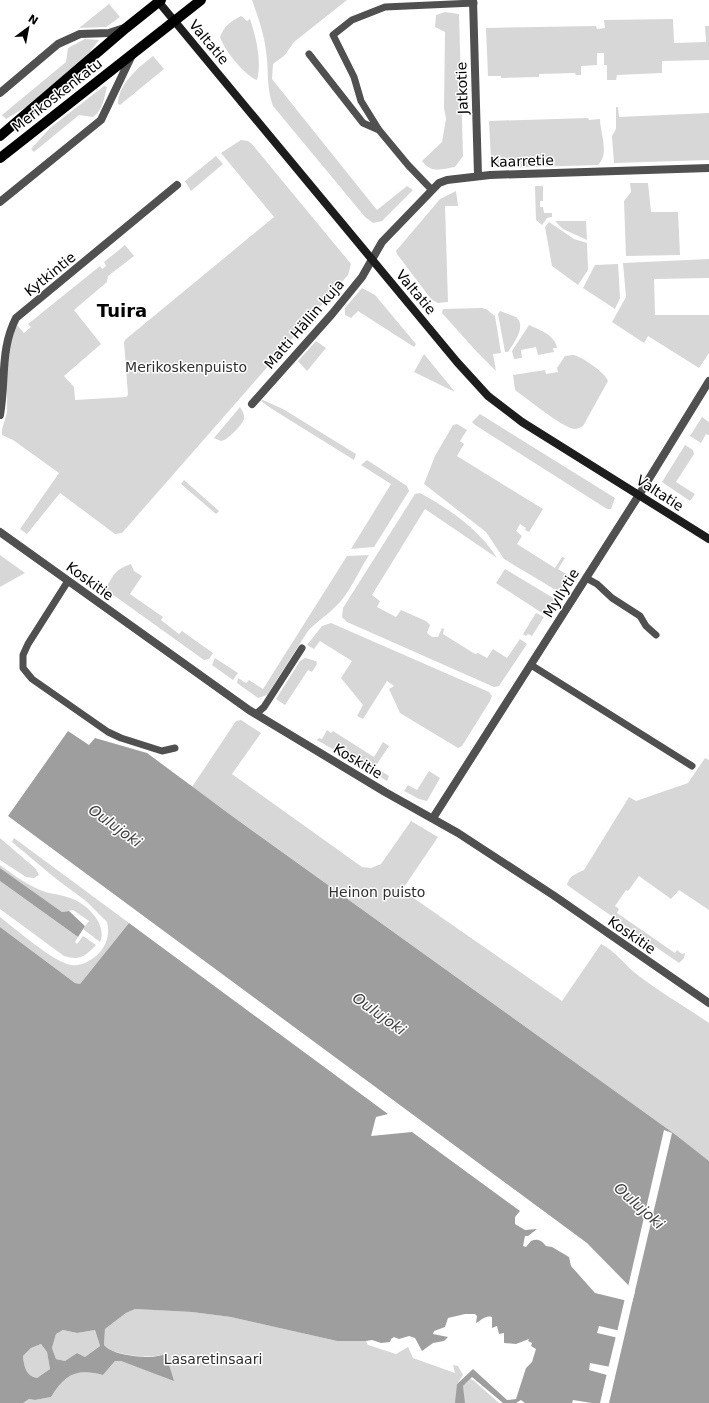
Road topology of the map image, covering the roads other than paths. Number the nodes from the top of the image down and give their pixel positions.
1 (201, 0) edge
2 (158, 1) edge
3 (474, 2) edge
4 (175, 22) junction
5 (126, 28) junction
6 (309, 54) dead end
7 (132, 55) junction
8 (0, 93) edge
9 (379, 130) junction
10 (0, 136) edge
11 (0, 158) edge
12 (709, 168) edge
13 (478, 175) junction
14 (177, 185) dead end
15 (431, 189) junction
16 (0, 202) edge
17 (372, 260) junction
18 (709, 381) edge
19 (252, 404) dead end
20 (0, 415) edge
21 (639, 494) junction
22 (0, 532) edge
23 (709, 539) edge
24 (586, 578) junction
25 (68, 581) junction
26 (656, 635) dead end
27 (302, 648) dead end
28 (531, 664) junction
29 (256, 714) junction
30 (175, 748) dead end
31 (692, 766) dead end
32 (433, 818) junction
33 (709, 1003) edge

1 - 4 main road, Merikoskenkatu
2 - 4 street, Valtatie
2 - 5 main road, Merikoskenkatu
3 - 9 lane
3 - 13 street, Jatkotie
4 - 7 main road, Merikoskenkatu
4 - 17 street, Valtatie
5 - 8 street, Merikoskenkatu
5 - 10 main road, Merikoskenkatu
6 - 9 lane
7 - 11 main road, Merikoskenkatu
7 - 16 street, Merikoskenkatu
9 - 15 lane
12 - 13 street, Kaarretie
13 - 15 street, Kaarretie
14 - 20 street, Kytkintie
15 - 17 street, Kaarretie
17 - 19 street, Matti Hällin kuja
17 - 21 street, Valtatie
18 - 21 street, Myllytie
21 - 23 street, Valtatie
21 - 24 street, Myllytie
22 - 25 street, Koskitie
24 - 26 lane
24 - 28 street, Myllytie
25 - 29 street, Koskitie
25 - 30 lane
27 - 29 lane
28 - 31 lane
28 - 32 street, Myllytie
29 - 32 street, Koskitie
32 - 33 street, Koskitie

